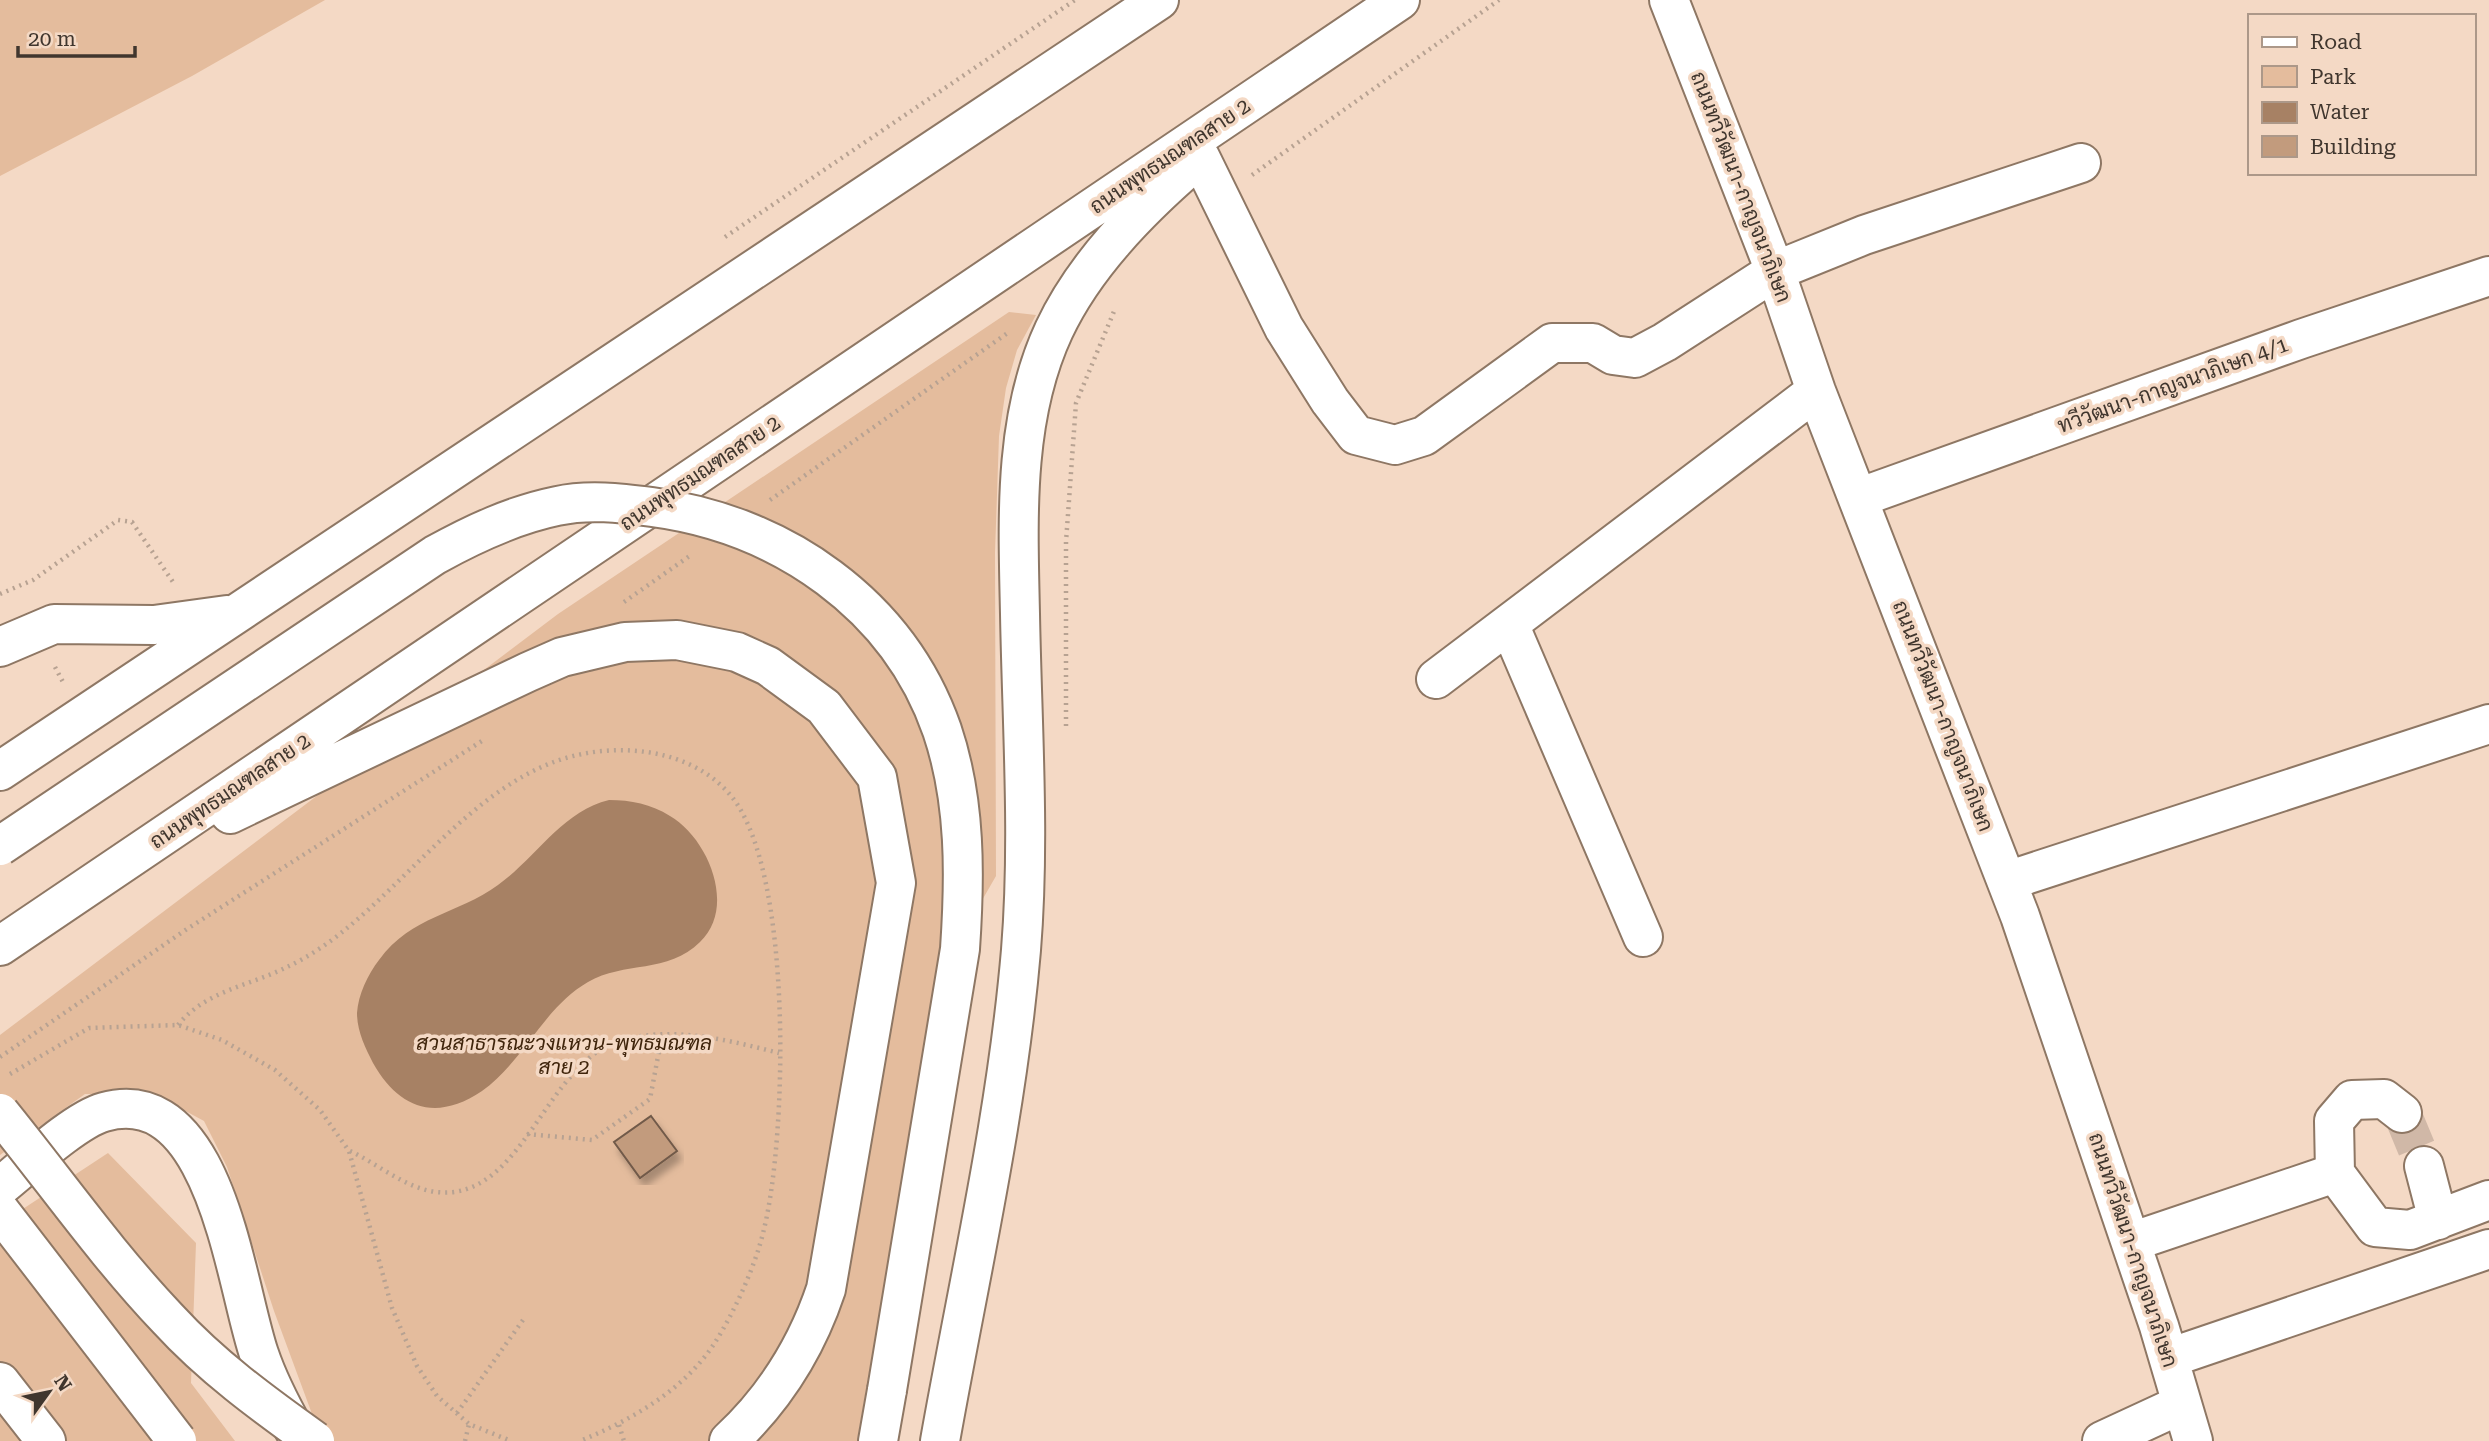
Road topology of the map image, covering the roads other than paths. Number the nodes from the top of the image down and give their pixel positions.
1 (1159, 0) edge
2 (1399, 0) edge
3 (1669, 0) edge
4 (1347, 36) junction
5 (1200, 157) junction
6 (2081, 163) dead end
7 (1775, 271) junction
8 (2489, 276) edge
9 (1816, 391) junction
10 (1858, 498) junction
11 (235, 614) junction
12 (54, 624) junction
13 (1509, 624) junction
14 (0, 647) edge
15 (0, 666) edge
16 (1436, 679) dead end
17 (2489, 724) edge
18 (0, 771) edge
19 (0, 846) edge
20 (112, 870) junction
21 (2007, 881) junction
22 (1643, 937) dead end
23 (0, 946) edge
24 (0, 1113) edge
25 (2402, 1113) tunnel mouth
26 (2424, 1166) tunnel mouth
27 (2335, 1173) junction
28 (0, 1186) edge
29 (2489, 1200) edge
30 (0, 1211) edge
31 (2438, 1220) junction
32 (2131, 1242) junction
33 (2489, 1249) edge
34 (2169, 1358) junction
35 (0, 1382) edge
36 (2182, 1404) junction
37 (46, 1441) edge
38 (177, 1441) edge
39 (300, 1441) edge
40 (315, 1441) edge
41 (729, 1441) edge
42 (878, 1441) edge
43 (940, 1441) edge
44 (2102, 1441) edge
45 (2193, 1441) edge

1 - 11 main road
2 - 4 main road, ถนนพุทธมณฑลสาย 2
3 - 7 main road, ถนนทวีวัฒนา-กาญจนาภิเษก
4 - 5 main road
4 - 20 main road, ถนนพุทธมณฑลสาย 2
5 - 7 main road
5 - 43 main road
6 - 7 main road
7 - 9 main road, ถนนทวีวัฒนา-กาญจนาภิเษก
8 - 10 main road, ทวีวัฒนา-กาญจนาภิเษก 4/1
9 - 10 main road, ถนนทวีวัฒนา-กาญจนาภิเษก
9 - 13 main road
10 - 21 main road, ถนนทวีวัฒนา-กาญจนาภิเษก
11 - 12 main road
11 - 18 main road
12 - 14 main road
12 - 15 main road
13 - 16 main road
13 - 22 main road
17 - 21 main road
19 - 42 main road, bridge
20 - 23 main road, ถนนพุทธมณฑลสาย 2
20 - 41 main road
21 - 32 main road, ถนนทวีวัฒนา-กาญจนาภิเษก
24 - 40 main road, bridge
25 - 27 main road
26 - 31 main road
27 - 31 main road
27 - 32 main road
28 - 39 main road
29 - 31 main road
30 - 38 main road, bridge
32 - 34 main road, ถนนทวีวัฒนา-กาญจนาภิเษก
33 - 34 main road
34 - 36 main road, ถนนทวีวัฒนา-กาญจนาภิเษก
35 - 37 main road
36 - 44 main road
36 - 45 main road, ถนนทวีวัฒนา-กาญจนาภิเษก

